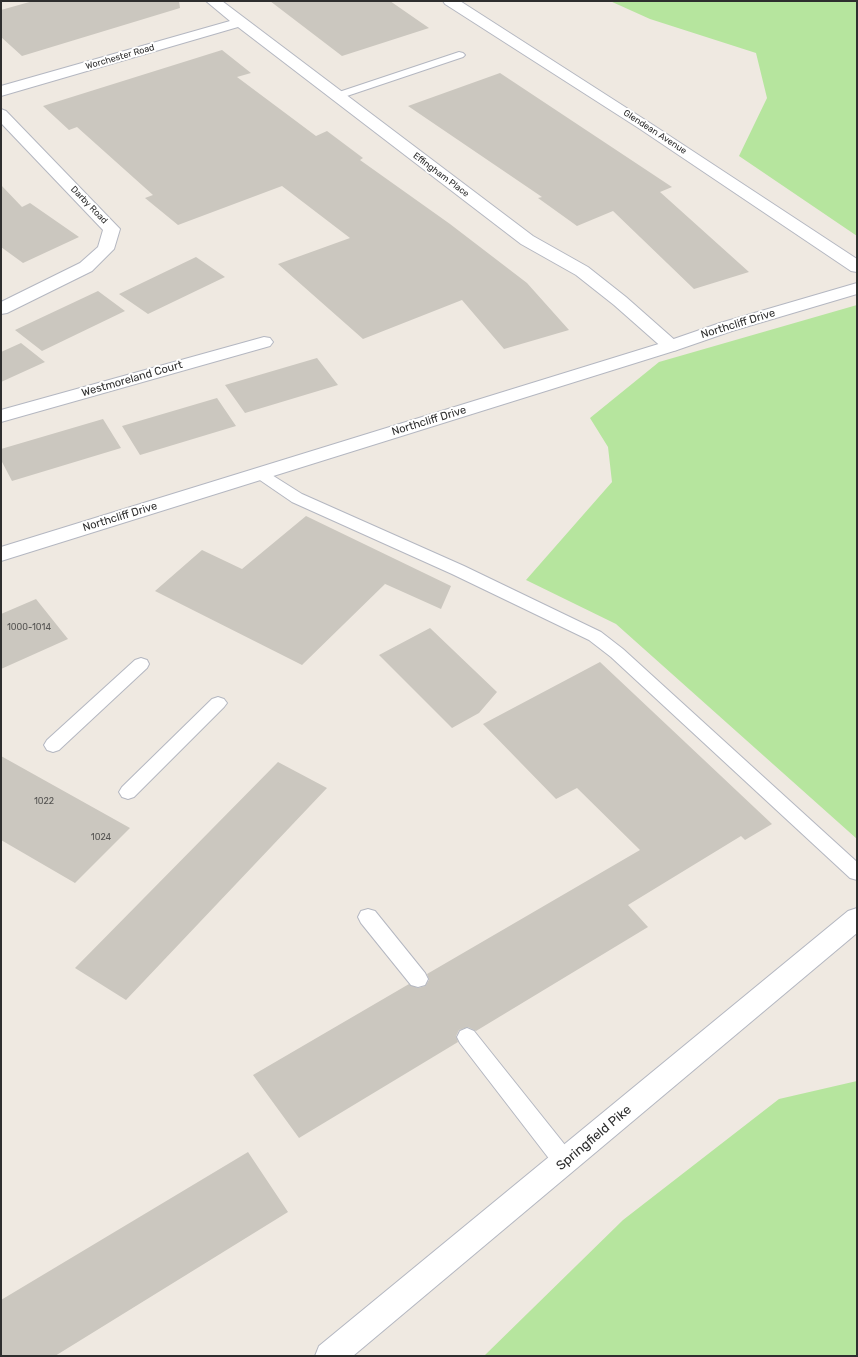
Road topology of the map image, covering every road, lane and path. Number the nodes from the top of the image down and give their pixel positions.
1 (213, 1) edge
2 (450, 1) edge
3 (240, 22) junction
4 (459, 55) dead end
5 (1, 91) edge
6 (337, 96) junction
7 (1, 114) edge
8 (857, 267) edge
9 (857, 288) edge
10 (1, 309) edge
11 (264, 342) dead end
12 (671, 346) junction
13 (1, 416) edge
14 (259, 473) junction
15 (1, 554) edge
16 (141, 664) dead end
17 (218, 703) dead end
18 (54, 746) dead end
19 (128, 792) dead end
20 (857, 873) edge
21 (368, 917) dead end
22 (857, 918) edge
23 (418, 979) dead end
24 (467, 1037) dead end
25 (565, 1162) junction
26 (330, 1356) edge

1 - 3 street, Effingham Place
2 - 8 street, Glendean Avenue
3 - 5 street, Worchester Road
3 - 6 street, Effingham Place
4 - 6 lane
6 - 12 street, Effingham Place
7 - 10 street, Darby Road
9 - 12 street, Northcliff Drive
11 - 13 street, Westmoreland Court
12 - 14 street, Northcliff Drive
14 - 15 street, Northcliff Drive
14 - 20 lane
16 - 18 lane
17 - 19 lane
21 - 23 lane
22 - 25 street, Springfield Pike
24 - 25 lane
25 - 26 street, Springfield Pike

